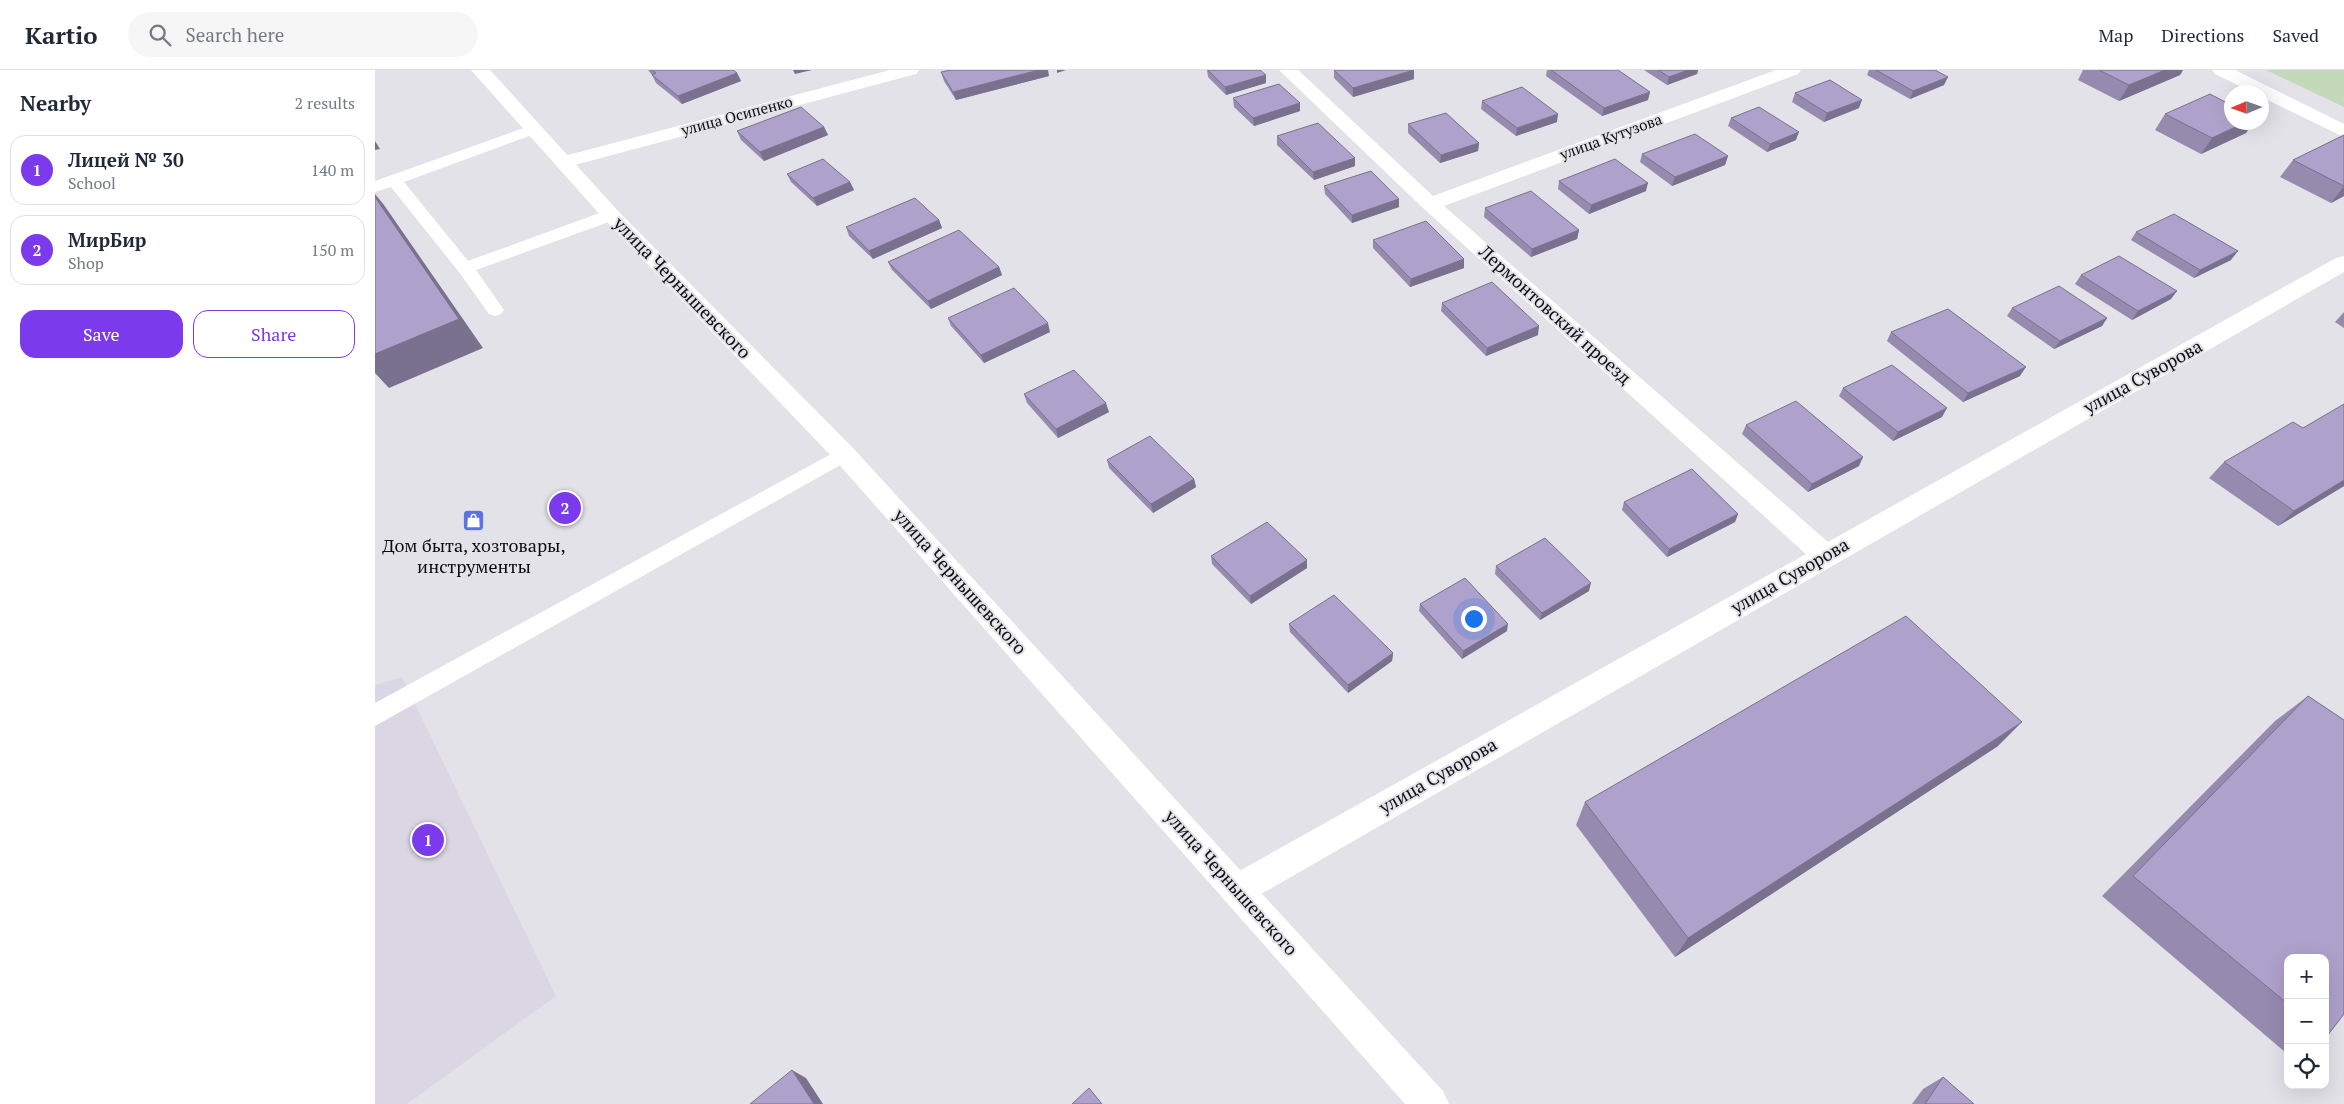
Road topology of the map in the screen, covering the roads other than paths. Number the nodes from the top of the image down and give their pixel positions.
1 (479, 70) edge
2 (910, 70) edge
3 (1288, 70) edge
4 (1792, 70) edge
5 (2221, 70) edge
6 (535, 129) junction
7 (2344, 131) edge
8 (564, 162) junction
9 (394, 180) junction
10 (375, 187) edge
11 (1430, 204) junction
12 (611, 215) junction
13 (2344, 263) edge
14 (465, 268) junction
15 (495, 310) dead end
16 (844, 454) junction
17 (1826, 556) junction
18 (375, 715) edge
19 (1237, 890) junction
20 (1430, 1104) edge

1 - 6 street, улица Чернышевского
2 - 8 street, улица Осипенко
3 - 11 street, Лермонтовский проезд
4 - 11 street, улица Кутузова
5 - 7 street
6 - 8 street, улица Чернышевского
6 - 9 lane
8 - 12 street, улица Чернышевского
9 - 10 lane
9 - 14 lane
11 - 17 street, Лермонтовский проезд
12 - 14 lane
12 - 16 street, улица Чернышевского
13 - 17 street, улица Суворова
14 - 15 lane
16 - 18 lane
16 - 19 street, улица Чернышевского
17 - 19 street, улица Суворова
19 - 20 street, улица Чернышевского

